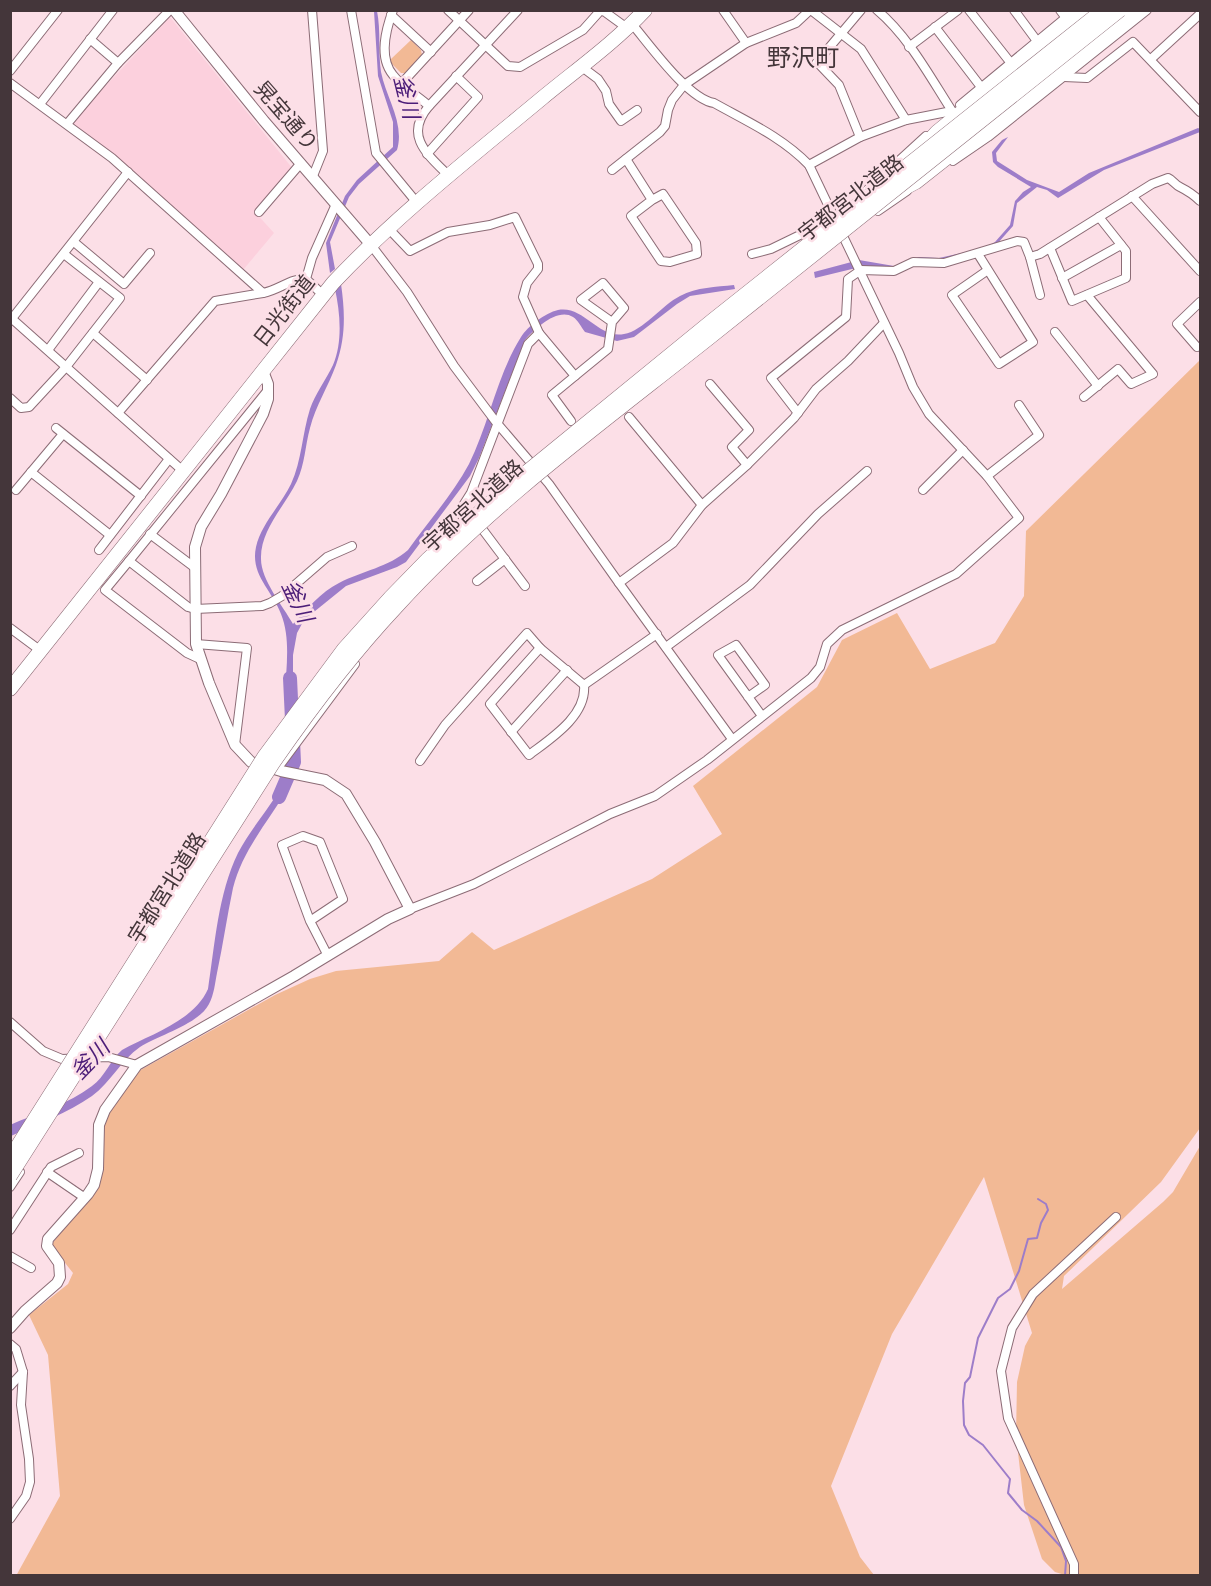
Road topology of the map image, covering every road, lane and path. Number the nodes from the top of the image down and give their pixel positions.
1 (58, 10) edge
2 (112, 10) edge
3 (172, 10) edge
4 (312, 10) edge
5 (351, 10) edge
6 (448, 10) edge
7 (469, 10) edge
8 (518, 10) edge
9 (645, 10) edge
10 (723, 10) edge
11 (811, 10) edge
12 (861, 10) edge
13 (877, 10) edge
14 (958, 10) edge
15 (969, 10) edge
16 (1014, 10) edge
17 (1075, 10) edge
18 (1086, 10) edge
19 (1103, 10) edge
20 (1120, 10) edge
21 (1134, 10) edge
22 (1147, 10) edge
23 (600, 11) edge
24 (392, 13) edge
25 (1063, 14) edge
26 (1200, 14) edge
27 (459, 21) junction
28 (629, 26) junction
29 (935, 27) junction
30 (842, 34) junction
31 (90, 39) junction
32 (1037, 41) junction
33 (746, 43) junction
34 (485, 46) junction
35 (909, 47) junction
36 (431, 52) junction
37 (1151, 59) junction
38 (118, 63) junction
39 (1010, 63) junction
40 (582, 67) junction
41 (10, 71) edge
42 (456, 76) junction
43 (1064, 77) junction
44 (10, 83) edge
45 (402, 83) junction
46 (684, 85) junction
47 (981, 87) junction
48 (40, 104) junction
49 (429, 106) junction
50 (637, 110) dead end
51 (952, 111) junction
52 (1200, 112) edge
53 (906, 120) junction
54 (67, 124) junction
55 (860, 136) junction
56 (427, 154) junction
57 (626, 159) junction
58 (302, 163) junction
59 (809, 165) junction
60 (906, 167) junction
61 (612, 170) dead end
62 (128, 172) junction
63 (313, 176) junction
64 (450, 177) junction
65 (1132, 196) junction
66 (652, 200) junction
67 (1200, 201) edge
68 (418, 204) junction
69 (876, 204) junction
70 (340, 208) junction
71 (259, 212) dead end
72 (1099, 217) junction
73 (835, 219) junction
74 (389, 229) junction
75 (816, 234) junction
76 (843, 236) junction
77 (74, 242) junction
78 (1121, 244) junction
79 (370, 245) junction
80 (1050, 248) junction
81 (150, 253) dead end
82 (752, 254) dead end
83 (978, 254) junction
84 (64, 255) junction
85 (1029, 257) junction
86 (861, 270) junction
87 (988, 270) junction
88 (1200, 271) edge
89 (1062, 278) junction
90 (306, 279) junction
91 (99, 282) junction
92 (263, 293) junction
93 (322, 294) junction
94 (1040, 294) dead end
95 (1087, 295) junction
96 (1200, 302) edge
97 (11, 319) edge
98 (612, 322) junction
99 (884, 323) junction
100 (1055, 332) dead end
101 (93, 333) junction
102 (539, 333) junction
103 (1197, 347) dead end
104 (48, 350) junction
105 (66, 367) junction
106 (263, 371) junction
107 (575, 376) junction
108 (147, 380) junction
109 (710, 384) dead end
110 (1098, 386) junction
111 (268, 390) junction
112 (1084, 397) dead end
113 (10, 398) edge
114 (1019, 405) dead end
115 (118, 413) junction
116 (798, 413) junction
117 (629, 417) dead end
118 (571, 421) dead end
119 (498, 425) junction
120 (963, 450) junction
121 (170, 459) junction
122 (530, 461) junction
123 (747, 465) junction
124 (183, 471) junction
125 (867, 471) dead end
126 (31, 472) junction
127 (987, 476) junction
128 (543, 477) junction
129 (16, 490) dead end
130 (923, 490) dead end
131 (141, 496) junction
132 (702, 505) junction
133 (464, 518) junction
134 (483, 530) junction
135 (150, 534) junction
136 (110, 535) junction
137 (352, 546) dead end
138 (99, 550) dead end
139 (505, 559) junction
140 (129, 561) junction
141 (194, 567) junction
142 (477, 581) dead end
143 (619, 583) junction
144 (525, 586) dead end
145 (195, 609) junction
146 (10, 628) edge
147 (657, 634) junction
148 (196, 644) junction
149 (666, 647) junction
150 (540, 648) junction
151 (41, 651) junction
152 (200, 659) junction
153 (567, 670) junction
154 (584, 685) junction
155 (10, 689) edge
156 (748, 697) junction
157 (762, 716) junction
158 (511, 732) junction
159 (732, 739) junction
160 (235, 745) junction
161 (420, 761) dead end
162 (255, 764) junction
163 (278, 770) junction
164 (410, 909) junction
165 (310, 921) junction
166 (328, 956) junction
167 (13, 1029) edge
168 (91, 1058) junction
169 (67, 1059) junction
170 (132, 1064) junction
171 (10, 1149) edge
172 (79, 1153) dead end
173 (10, 1158) edge
174 (47, 1172) junction
175 (10, 1176) edge
176 (10, 1187) edge
177 (85, 1198) junction
178 (1116, 1217) dead end
179 (10, 1230) edge
180 (10, 1256) edge
181 (31, 1268) dead end
182 (10, 1328) edge
183 (10, 1344) edge
184 (23, 1372) junction
185 (10, 1386) edge
186 (10, 1519) edge
187 (1074, 1575) edge

1 - 41 street
2 - 31 street
3 - 38 street
3 - 58 street, 晃宝通り
4 - 63 street
5 - 68 street
6 - 27 street
7 - 27 street
8 - 34 street
9 - 28 highway, 日光街道
10 - 33 street
11 - 30 street
11 - 33 street
12 - 30 street
13 - 35 street
14 - 29 street
15 - 39 street
16 - 32 street
17 - 25 street
18 - 60 highway, bridge
19 - 60 highway, 宇都宮北道路, bridge
20 - 69 highway, 宇都宮北道路, bridge
21 - 69 highway, bridge
22 - 43 street
23 - 28 street
23 - 34 street
24 - 36 street
24 - 45 street
25 - 32 street
26 - 37 street
27 - 34 street
27 - 36 street
28 - 40 highway, 日光街道
28 - 46 street
29 - 35 street
29 - 47 street
30 - 53 street
30 - 55 street
31 - 38 street
31 - 48 street
32 - 39 street
33 - 46 street
34 - 42 street
35 - 51 street
36 - 45 street
37 - 43 street
37 - 52 street
38 - 54 street
39 - 47 street
40 - 50 street
40 - 64 highway, 日光街道
42 - 49 street
42 - 56 street
43 - 76 street
44 - 48 street
45 - 49 street
46 - 57 street
46 - 59 street
47 - 51 street
48 - 54 street
49 - 56 street
51 - 53 street
51 - 73 street
53 - 55 street
54 - 62 street
55 - 59 street
56 - 64 street
57 - 61 street
57 - 66 street
58 - 63 street, 晃宝通り
58 - 71 street
59 - 73 street
60 - 173 highway, 宇都宮北道路, bridge
62 - 77 street
62 - 92 street
63 - 70 street, 晃宝通り
64 - 68 highway, 日光街道
65 - 67 street
65 - 72 street
65 - 88 street
66 - 66 street
68 - 74 highway, 日光街道
69 - 175 highway, 宇都宮北道路, bridge
70 - 79 street, 晃宝通り
70 - 90 street
72 - 78 street
72 - 80 street
73 - 75 street
73 - 76 street
74 - 79 highway, 日光街道
74 - 102 street
75 - 82 street
75 - 122 street
76 - 86 street
76 - 128 street
77 - 81 street
77 - 84 street
78 - 89 street
78 - 95 street
79 - 93 highway, 日光街道
79 - 119 street
80 - 85 street
80 - 89 street
83 - 85 street
83 - 86 street
83 - 87 street
84 - 91 street
84 - 97 street
85 - 94 street
86 - 99 street
86 - 116 street
87 - 87 street
89 - 95 street
90 - 92 street
90 - 93 street
91 - 101 street
91 - 104 street
92 - 108 street
93 - 106 highway, 日光街道
95 - 110 street
96 - 103 street
97 - 104 street
98 - 98 street
98 - 107 street
99 - 116 street
99 - 120 street
100 - 110 street
101 - 105 street
101 - 108 street
102 - 107 street
102 - 119 street
104 - 105 street
105 - 113 street
105 - 115 street
106 - 111 street
106 - 124 highway, 日光街道
107 - 118 street
108 - 115 street
109 - 123 street
110 - 112 street
111 - 135 street
111 - 141 street
114 - 127 street
115 - 121 street
116 - 123 street
117 - 132 street
119 - 122 street
119 - 133 street
120 - 127 street
120 - 130 street
121 - 124 street
121 - 131 street
122 - 128 street
122 - 133 street
123 - 132 street
124 - 151 highway, 日光街道
125 - 149 street
126 - 129 street
126 - 131 street
126 - 136 street
127 - 157 street
128 - 134 street
128 - 143 street
131 - 136 street
132 - 143 street
133 - 162 street
134 - 139 street
134 - 163 street
135 - 140 street
135 - 141 street
136 - 138 street
137 - 145 street
139 - 142 street
139 - 144 street
140 - 145 street
140 - 152 street
141 - 145 street
143 - 147 street
145 - 148 street
146 - 151 street
147 - 149 street
147 - 154 street
148 - 152 street
148 - 160 street
149 - 159 street
150 - 153 street
150 - 158 street
150 - 161 street
151 - 155 highway, 日光街道
152 - 160 street
153 - 154 street
153 - 158 street
154 - 158 street
156 - 156 street
156 - 157 street
157 - 159 street
159 - 164 street
160 - 162 street
162 - 163 street
162 - 169 street
163 - 164 street
163 - 168 street
164 - 166 street
165 - 165 street
165 - 166 street
166 - 170 street
167 - 169 street
168 - 169 street
168 - 170 street
168 - 176 street
169 - 171 street
170 - 177 street
172 - 174 street
174 - 177 street
174 - 179 street
177 - 182 street
178 - 187 street
180 - 181 street
183 - 184 street
184 - 185 street
184 - 186 street

